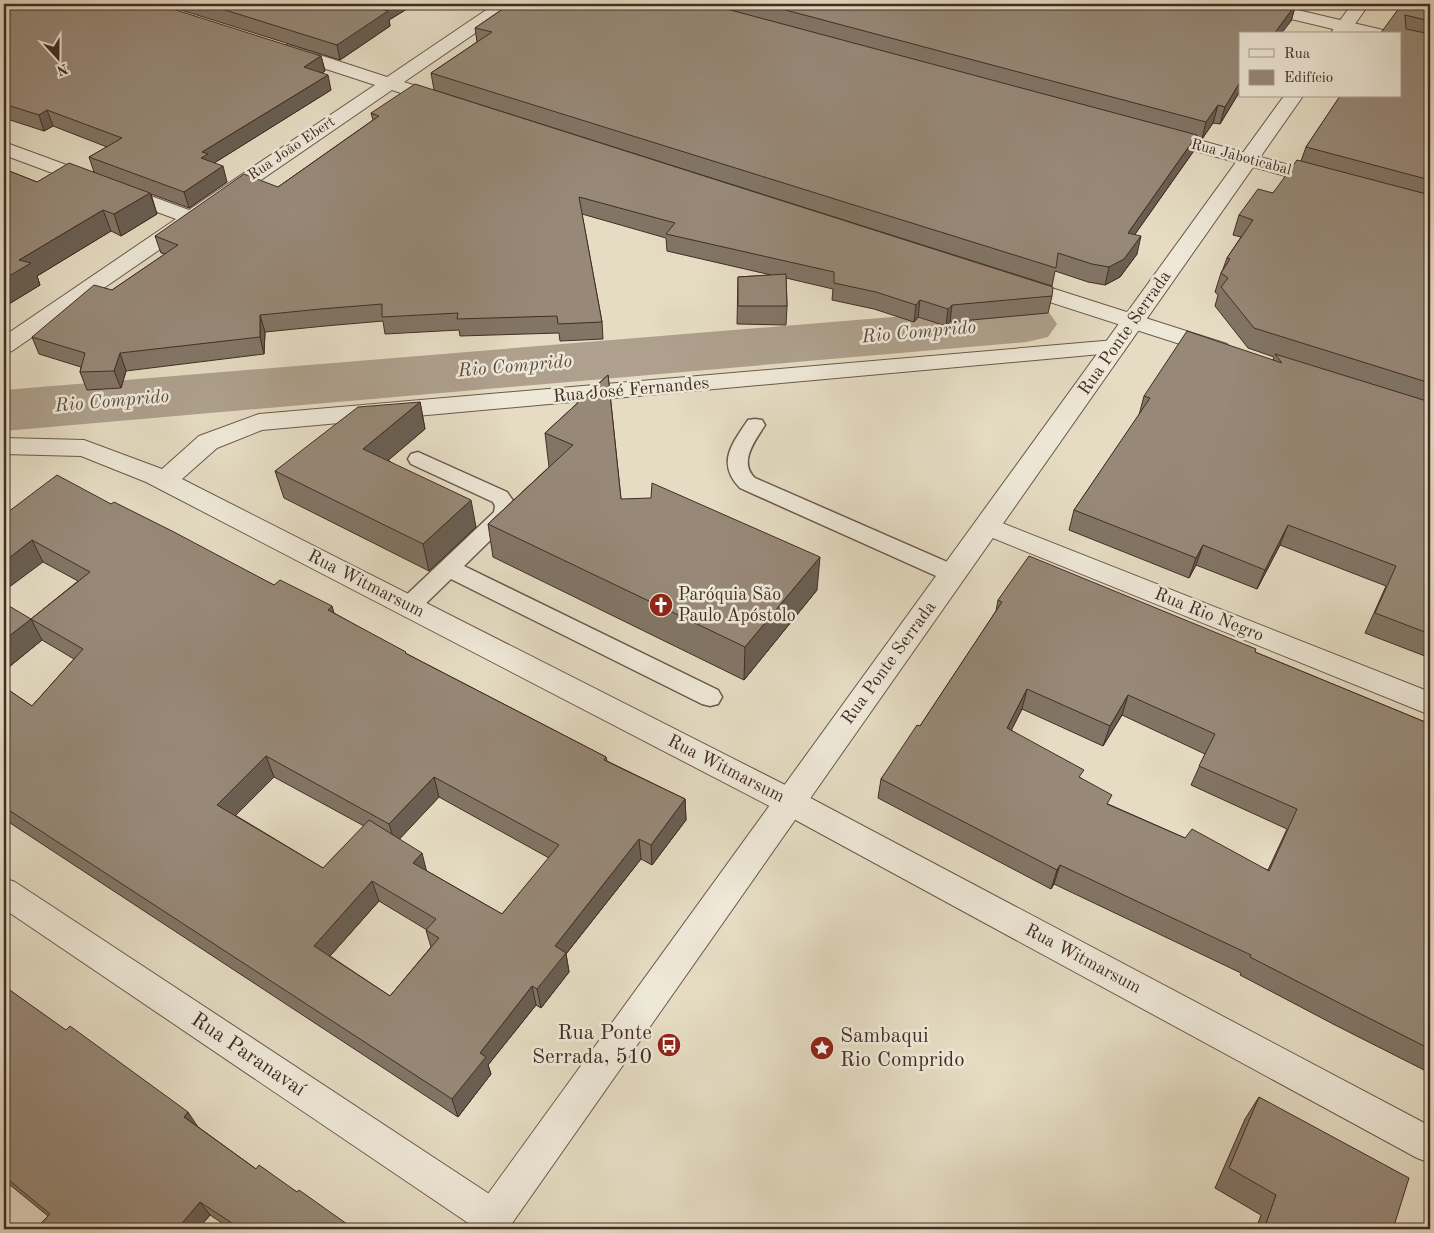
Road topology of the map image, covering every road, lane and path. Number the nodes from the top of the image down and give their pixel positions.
1 (506, 4) edge
2 (1251, 4) edge
3 (1360, 4) edge
4 (1342, 30) edge
5 (1360, 32) edge
6 (269, 45) edge
7 (389, 83) junction
8 (1293, 98) edge
9 (465, 108) edge
10 (1144, 131) edge
11 (4, 148) edge
12 (1248, 160) junction
13 (1344, 186) edge
14 (191, 218) junction
15 (1001, 279) edge
16 (1133, 321) junction
17 (4, 346) edge
18 (1115, 347) junction
19 (1235, 354) edge
20 (755, 425) dead end
21 (4, 446) edge
22 (418, 459) dead end
23 (166, 481) junction
24 (987, 526) junction
25 (448, 568) junction
26 (953, 574) junction
27 (409, 606) junction
28 (710, 697) dead end
29 (1430, 704) edge
30 (790, 802) junction
31 (4, 892) edge
32 (1430, 1145) edge
33 (489, 1224) edge

1 - 7 street, Rua João Ebert
2 - 4 street
3 - 4 street
4 - 5 street
6 - 7 street
7 - 9 street
7 - 14 street, Rua João Ebert
8 - 12 street, Rua Ponte Serrada
10 - 12 street, Rua Jaboticabal
11 - 14 street
12 - 13 street, Rua Jaboticabal
12 - 16 street, Rua Ponte Serrada
14 - 17 street, Rua João Ebert
15 - 16 street
16 - 18 street, Rua Ponte Serrada
16 - 19 street
18 - 23 street, Rua José Fernandes
18 - 24 street, Rua Ponte Serrada
20 - 26 lane
21 - 23 street, Rua Witmarsum
22 - 25 lane
23 - 27 street, Rua Witmarsum
24 - 26 street, Rua Ponte Serrada
24 - 29 street, Rua Rio Negro
25 - 27 lane
25 - 28 lane
26 - 30 street, Rua Ponte Serrada
27 - 30 street, Rua Witmarsum
30 - 32 street, Rua Witmarsum
30 - 33 street, Rua Ponte Serrada
31 - 33 street, Rua Paranavaí

